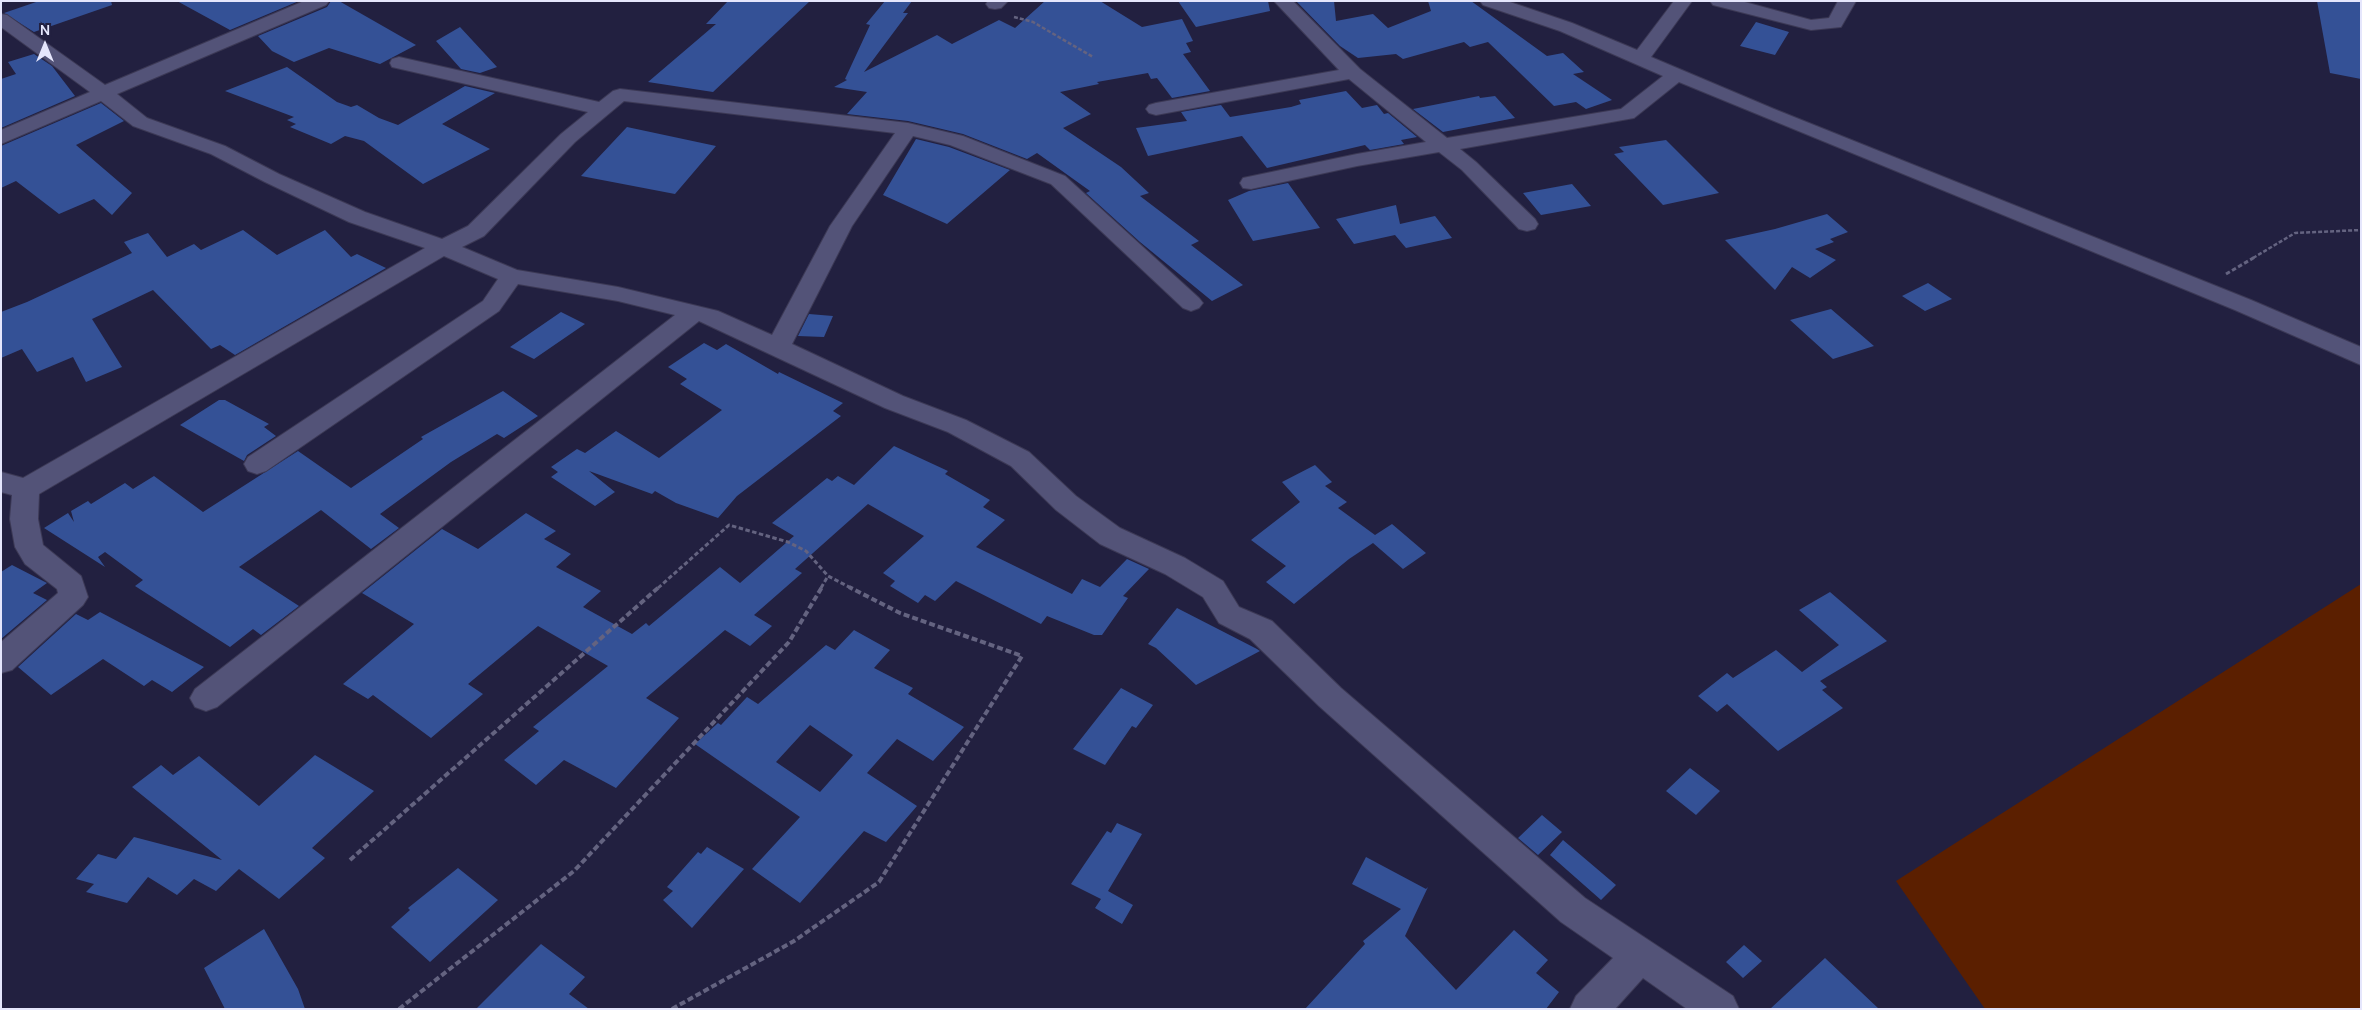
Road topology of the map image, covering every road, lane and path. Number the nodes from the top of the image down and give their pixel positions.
1 (320, 1) edge
2 (1283, 1) edge
3 (1683, 1) edge
4 (1719, 1) edge
5 (1847, 1) edge
6 (1493, 2) edge
7 (997, 3) edge
8 (1, 19) edge
9 (1093, 57) dead end
10 (1640, 59) junction
11 (399, 63) dead end
12 (1353, 73) junction
13 (1677, 74) junction
14 (105, 94) junction
15 (603, 109) junction
16 (1156, 109) dead end
17 (908, 129) junction
18 (1, 138) edge
19 (1444, 146) junction
20 (1251, 183) dead end
21 (1527, 224) dead end
22 (2361, 230) edge
23 (443, 247) junction
24 (512, 276) junction
25 (2202, 289) junction
26 (1191, 303) dead end
27 (695, 312) junction
28 (778, 347) junction
29 (2361, 357) edge
30 (257, 464) dead end
31 (14, 485) edge
32 (828, 576) junction
33 (1, 661) edge
34 (206, 698) dead end
35 (350, 860) dead end
36 (1640, 955) junction
37 (399, 1009) edge
38 (672, 1009) edge
39 (1589, 1009) edge
40 (1720, 1009) edge

1 - 14 street
2 - 12 street
3 - 10 street
4 - 5 street
6 - 10 street
7 - 9 path
8 - 14 street
10 - 13 street
11 - 15 street
12 - 16 street
12 - 19 street
13 - 19 street
13 - 25 street
14 - 18 street
14 - 23 street
15 - 17 street
15 - 23 street
17 - 26 street
17 - 28 street
19 - 20 street
19 - 21 street
22 - 25 path
23 - 24 street
23 - 31 street
24 - 27 street
24 - 30 street
25 - 29 street
27 - 28 street
27 - 34 street
28 - 36 street
31 - 33 street
32 - 35 path
32 - 37 path
32 - 38 path
36 - 39 street
36 - 40 street

